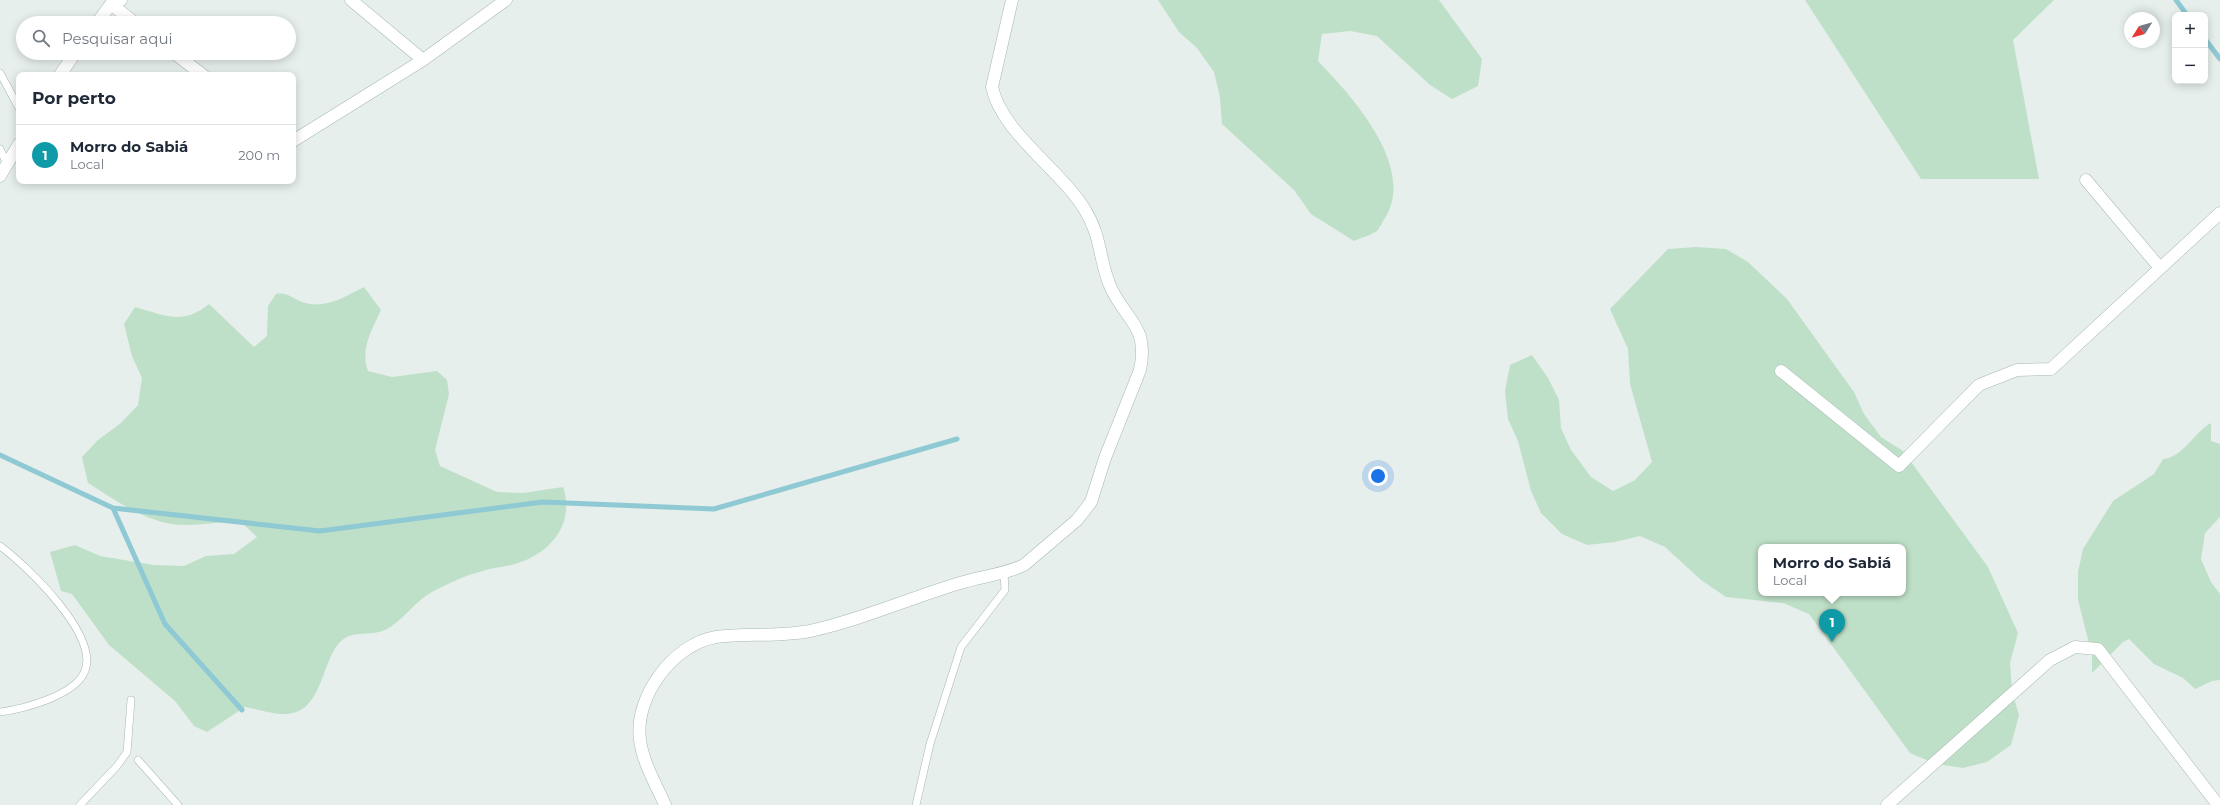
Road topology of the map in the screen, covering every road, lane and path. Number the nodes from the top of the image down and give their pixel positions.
1 (351, 0) edge
2 (506, 0) edge
3 (1012, 0) edge
4 (115, 1) edge
5 (103, 16) edge
6 (129, 16) edge
7 (70, 60) edge
8 (183, 60) edge
9 (423, 60) junction
10 (62, 72) edge
11 (198, 72) edge
12 (0, 73) edge
13 (16, 102) edge
14 (296, 139) edge
15 (0, 149) edge
16 (16, 149) edge
17 (7, 164) junction
18 (0, 176) edge
19 (2086, 180) dead end
20 (2220, 213) edge
21 (2160, 268) junction
22 (1781, 371) dead end
23 (0, 546) edge
24 (1004, 573) junction
25 (131, 700) dead end
26 (0, 712) edge
27 (138, 760) dead end
28 (80, 805) edge
29 (178, 805) edge
30 (665, 805) edge
31 (916, 805) edge
32 (1887, 805) edge
33 (2218, 805) edge

1 - 9 street
2 - 9 street
3 - 24 street
4 - 5 street
4 - 6 street
7 - 10 street
8 - 11 street
9 - 14 street
12 - 13 lane
15 - 17 lane
16 - 17 street
17 - 18 street
19 - 21 street
20 - 21 street
21 - 22 street
23 - 26 lane
24 - 30 street
24 - 31 lane
25 - 28 lane
27 - 29 lane
32 - 33 street

